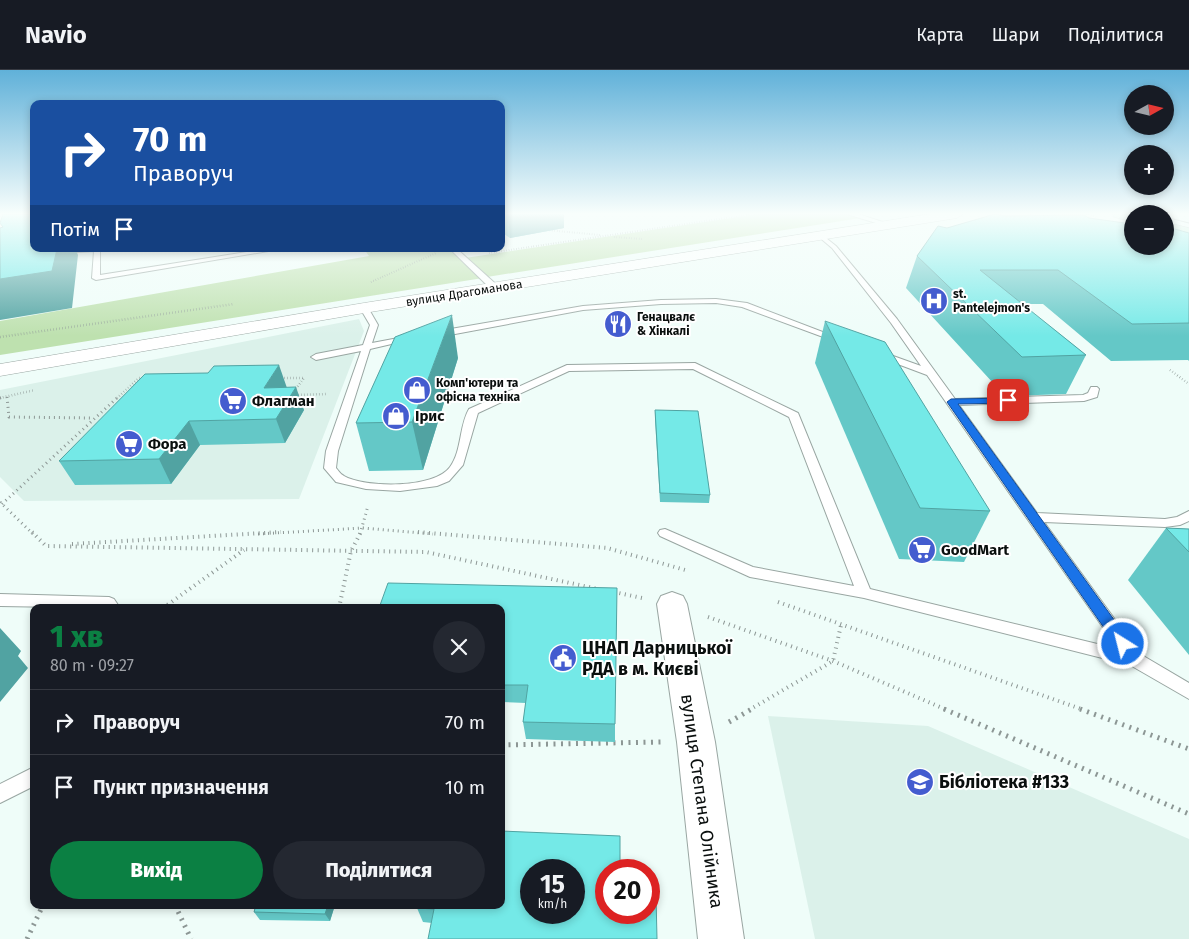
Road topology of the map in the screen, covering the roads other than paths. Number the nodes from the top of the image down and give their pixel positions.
1 (97, 255) edge
2 (242, 255) edge
3 (459, 255) edge
4 (705, 255) edge
5 (840, 255) edge
6 (495, 288) junction
7 (364, 308) junction
8 (847, 343) edge
9 (366, 347) junction
10 (875, 353) edge
11 (316, 357) dead end
12 (0, 370) edge
13 (931, 373) junction
14 (1094, 389) dead end
15 (951, 402) junction
16 (1189, 515) edge
17 (1032, 517) junction
18 (664, 533) dead end
19 (864, 592) junction
20 (0, 600) edge
21 (110, 604) edge
22 (672, 604) road end
23 (1134, 659) junction
24 (1189, 692) edge
25 (30, 778) edge
26 (0, 794) edge
27 (721, 939) edge

1 - 2 lane
3 - 6 lane
4 - 6 street, вулиця Драгоманова
5 - 13 lane
6 - 7 street, вулиця Драгоманова
7 - 9 lane
7 - 12 street, вулиця Драгоманова
8 - 9 lane
9 - 11 lane
9 - 19 lane
10 - 13 lane
13 - 15 lane
14 - 15 lane
15 - 17 lane
16 - 17 lane
17 - 23 lane
18 - 19 lane
19 - 23 lane
20 - 21 lane
22 - 27 street, вулиця Степана Олійника
23 - 24 lane
25 - 26 lane

